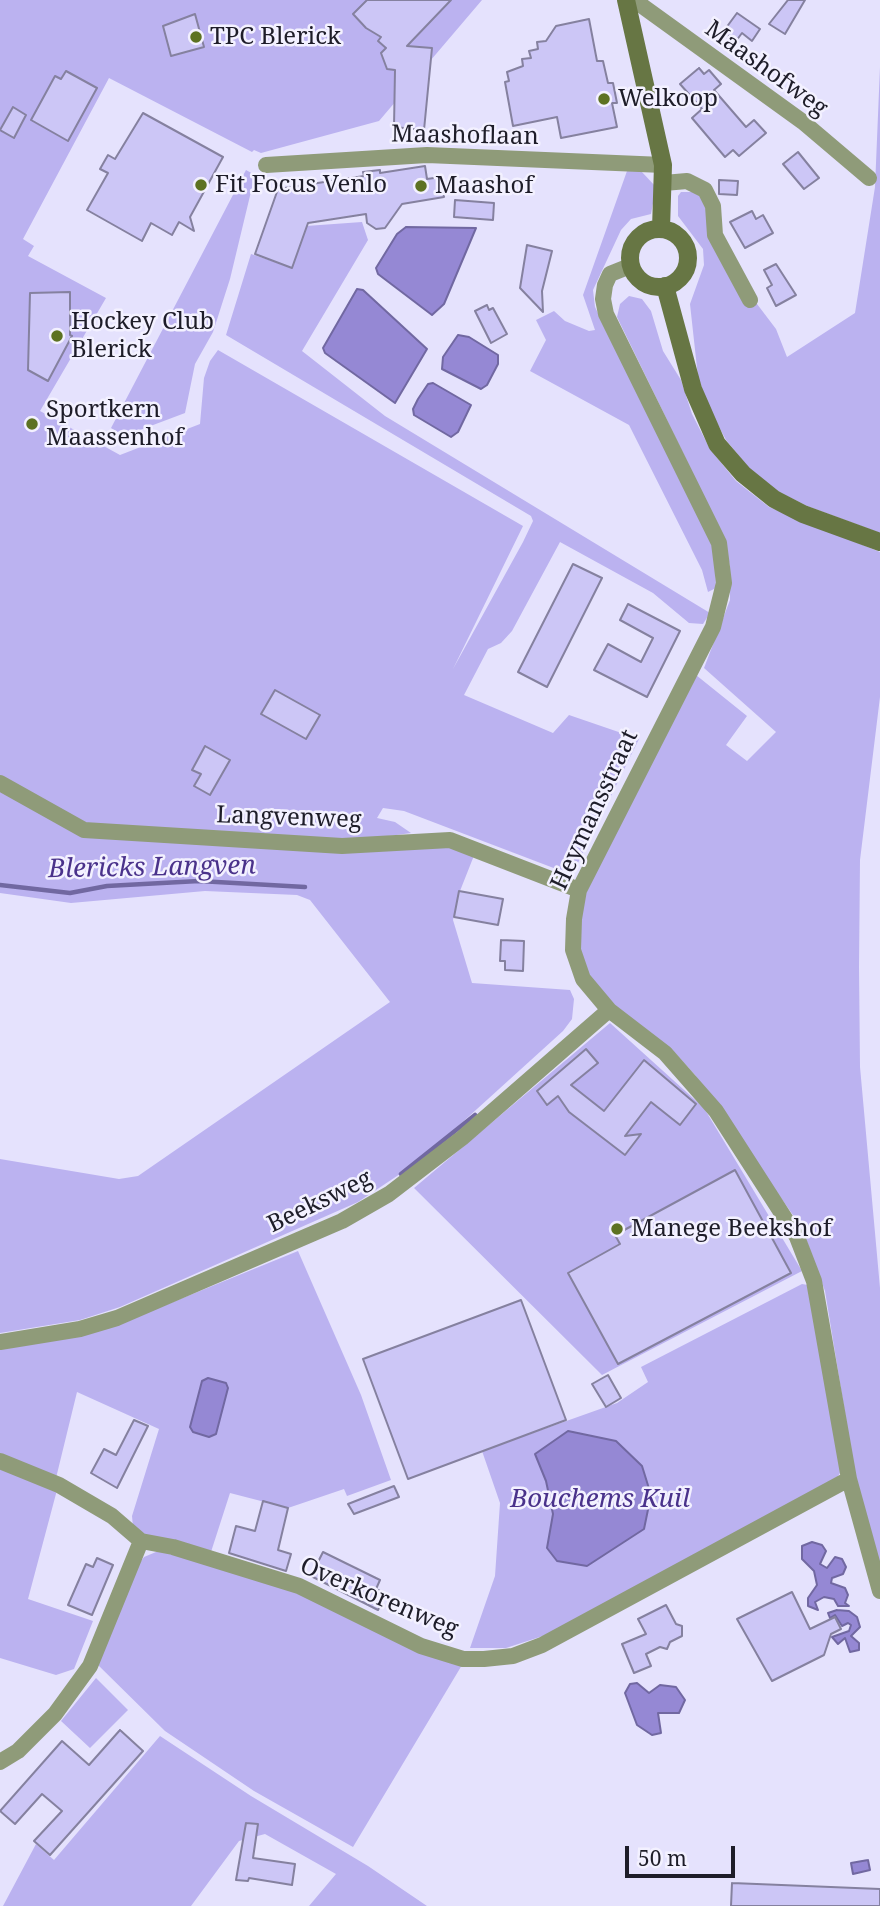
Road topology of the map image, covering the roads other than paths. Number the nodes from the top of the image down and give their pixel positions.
1 (626, 0) edge
2 (634, 0) edge
3 (267, 165) dead end
4 (664, 174) junction
5 (869, 178) dead end
6 (661, 229) junction
7 (630, 266) junction
8 (665, 286) junction
9 (750, 300) dead end
10 (880, 542) edge
11 (0, 783) edge
12 (579, 890) junction
13 (609, 1010) junction
14 (0, 1342) edge
15 (0, 1461) edge
16 (849, 1479) junction
17 (141, 1541) junction
18 (880, 1591) edge
19 (0, 1762) edge

1 - 4 street
2 - 5 street, Maashofweg
3 - 4 street, Maashoflaan
4 - 6 street
4 - 9 street
6 - 7 street
6 - 8 street
7 - 8 street
7 - 12 street, Heymansstraat
8 - 10 street
11 - 12 street, Langvenweg
12 - 13 street, Heymansstraat
13 - 14 street, Beeksweg
13 - 16 street, Heymansstraat
15 - 17 street, Overkorenweg
16 - 17 street, Overkorenweg
16 - 18 street, Heymansstraat
17 - 19 street

